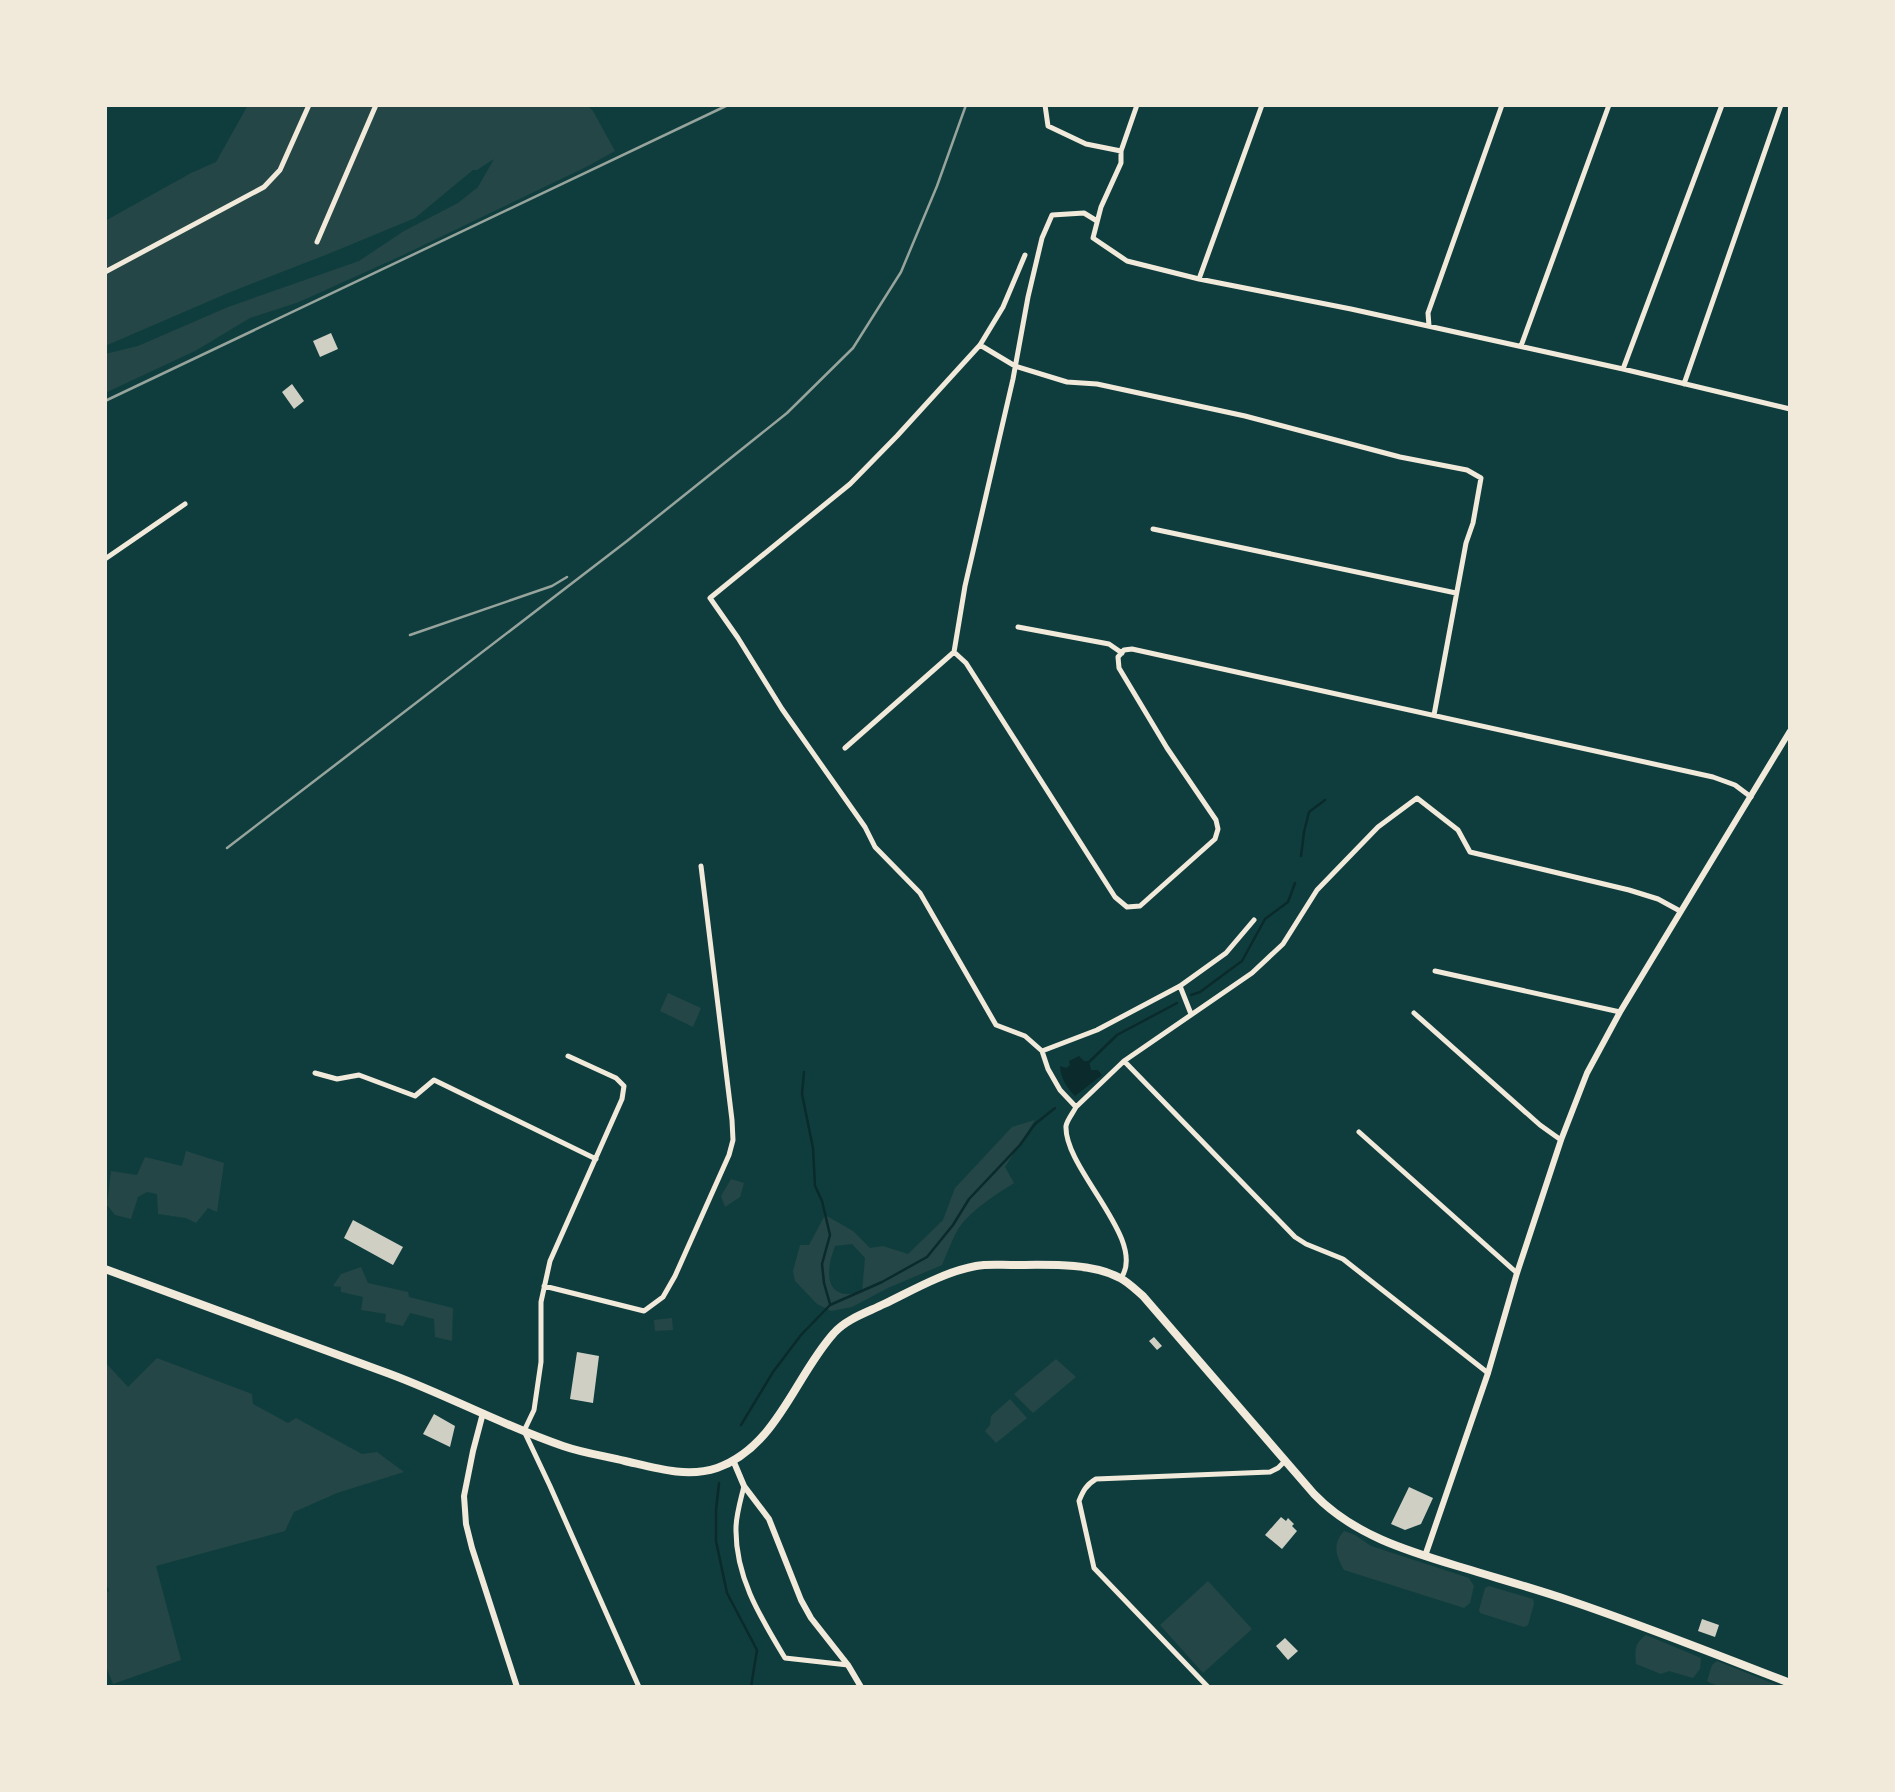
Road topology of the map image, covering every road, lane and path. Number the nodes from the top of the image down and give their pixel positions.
1 (309, 105) edge
2 (376, 105) edge
3 (1045, 105) edge
4 (1137, 105) edge
5 (1262, 105) edge
6 (1502, 105) edge
7 (1609, 105) edge
8 (1721, 105) edge
9 (1781, 105) edge
10 (1121, 151) junction
11 (1097, 221) junction
12 (317, 242) dead end
13 (1025, 255) dead end
14 (105, 272) edge
15 (1199, 279) junction
16 (1429, 326) junction
17 (980, 345) junction
18 (1521, 346) junction
19 (1015, 366) junction
20 (1623, 369) junction
21 (1684, 384) junction
22 (1790, 409) edge
23 (185, 504) dead end
24 (1153, 528) dead end
25 (105, 559) edge
26 (1456, 593) junction
27 (1018, 626) dead end
28 (954, 652) junction
29 (1122, 653) junction
30 (1434, 715) junction
31 (1790, 732) edge
32 (845, 748) dead end
33 (1751, 797) junction
34 (701, 866) dead end
35 (1680, 911) junction
36 (1254, 920) dead end
37 (1435, 971) dead end
38 (1180, 986) junction
39 (1620, 1012) junction
40 (1414, 1013) dead end
41 (1191, 1014) junction
42 (1042, 1051) junction
43 (568, 1056) dead end
44 (1124, 1061) junction
45 (314, 1073) dead end
46 (1076, 1107) junction
47 (1359, 1132) dead end
48 (1561, 1140) junction
49 (596, 1159) junction
50 (105, 1269) edge
51 (1517, 1273) junction
52 (1121, 1278) junction
53 (544, 1286) junction
54 (1488, 1373) junction
55 (483, 1413) junction
56 (524, 1432) junction
57 (733, 1460) junction
58 (1284, 1461) junction
59 (744, 1486) junction
60 (1425, 1556) junction
61 (848, 1665) junction
62 (1790, 1684) edge
63 (517, 1687) edge
64 (639, 1687) edge
65 (861, 1687) edge
66 (1208, 1687) edge

1 - 14 street
2 - 12 street
3 - 10 street
4 - 10 street
5 - 15 street
6 - 16 street
7 - 18 street
8 - 20 street
9 - 21 street
10 - 11 street
11 - 15 street
11 - 19 street
13 - 17 street
15 - 16 street
16 - 18 street
17 - 19 street
17 - 42 street
18 - 20 street
19 - 26 street
19 - 28 street
20 - 21 street
21 - 22 street
23 - 25 street
24 - 26 street
26 - 30 street
27 - 29 street
28 - 29 street
28 - 32 street
29 - 30 street
30 - 33 street
31 - 33 street
33 - 35 street
34 - 53 street
35 - 39 street
35 - 41 street
36 - 38 street
37 - 39 street
38 - 41 street
38 - 42 street
39 - 48 street
40 - 48 street
41 - 44 street
42 - 46 street
43 - 49 street
44 - 46 street
44 - 54 street
45 - 49 street
46 - 52 street
47 - 51 street
48 - 51 street
49 - 53 street
50 - 55 main road
51 - 54 street
52 - 57 main road
52 - 58 main road
53 - 56 street
54 - 60 street
55 - 56 main road
55 - 63 street
56 - 57 main road
56 - 64 street
57 - 59 street
58 - 60 main road
58 - 66 street
59 - 61 street
59 - 61 street
60 - 62 main road
61 - 65 street

